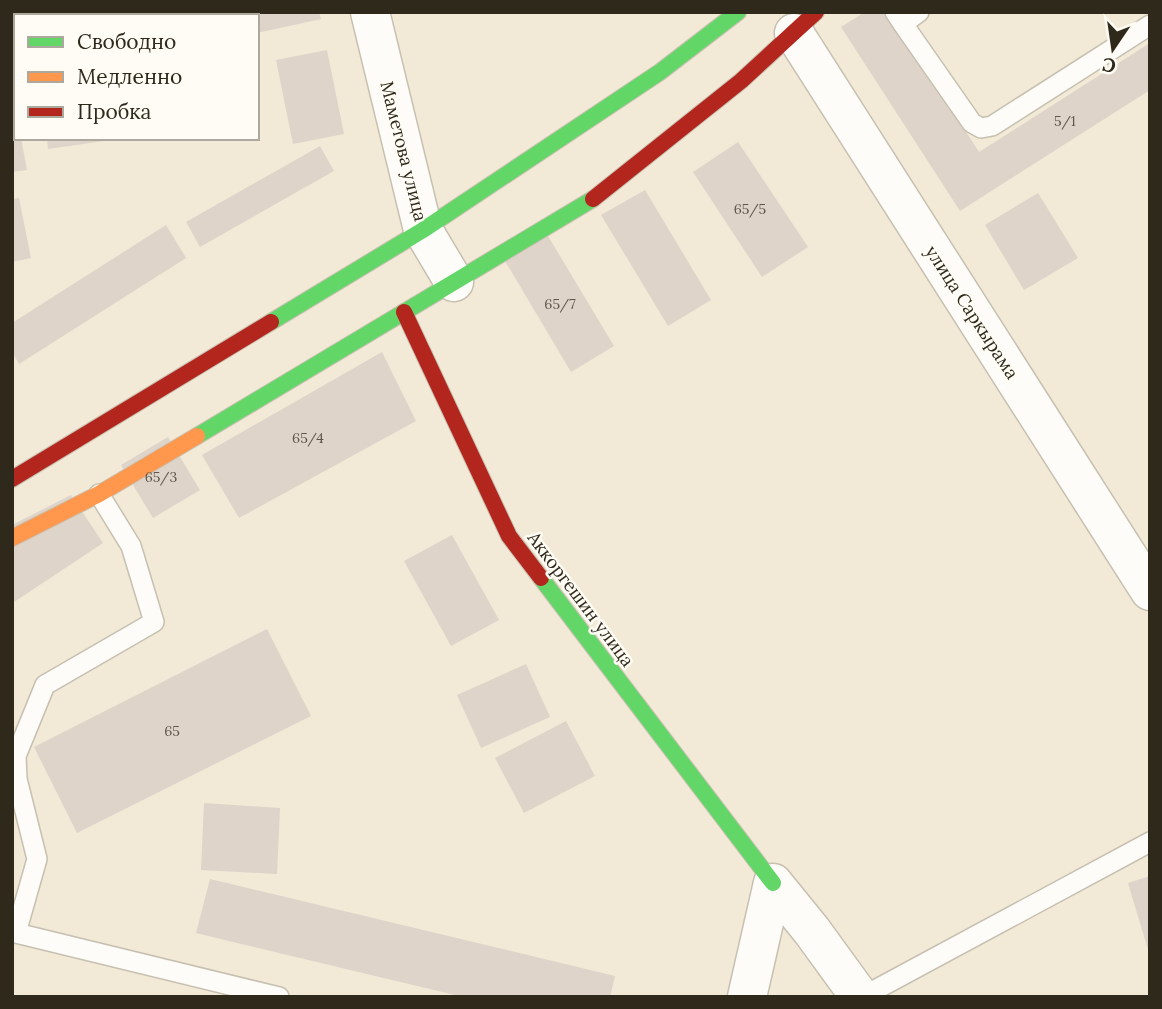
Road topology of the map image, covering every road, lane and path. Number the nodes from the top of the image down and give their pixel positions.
1 (370, 12) edge
2 (738, 12) edge
3 (905, 16) edge
4 (805, 22) edge
5 (1150, 25) edge
6 (423, 230) junction
7 (454, 282) junction
8 (404, 312) junction
9 (12, 479) edge
10 (99, 494) junction
11 (12, 538) edge
12 (1150, 591) edge
13 (1150, 842) edge
14 (774, 883) junction
15 (279, 997) edge
16 (747, 997) edge
17 (861, 997) edge

1 - 6 street, Маметова улица
2 - 6 main road
3 - 5 lane
4 - 7 main road
4 - 12 street, улица Саркырама
6 - 7 street, Маметова улица
6 - 9 main road
7 - 8 main road
8 - 10 main road
8 - 14 main road, Аккоргешин улица
10 - 11 main road
10 - 15 lane
13 - 17 lane
14 - 16 street
14 - 17 street

